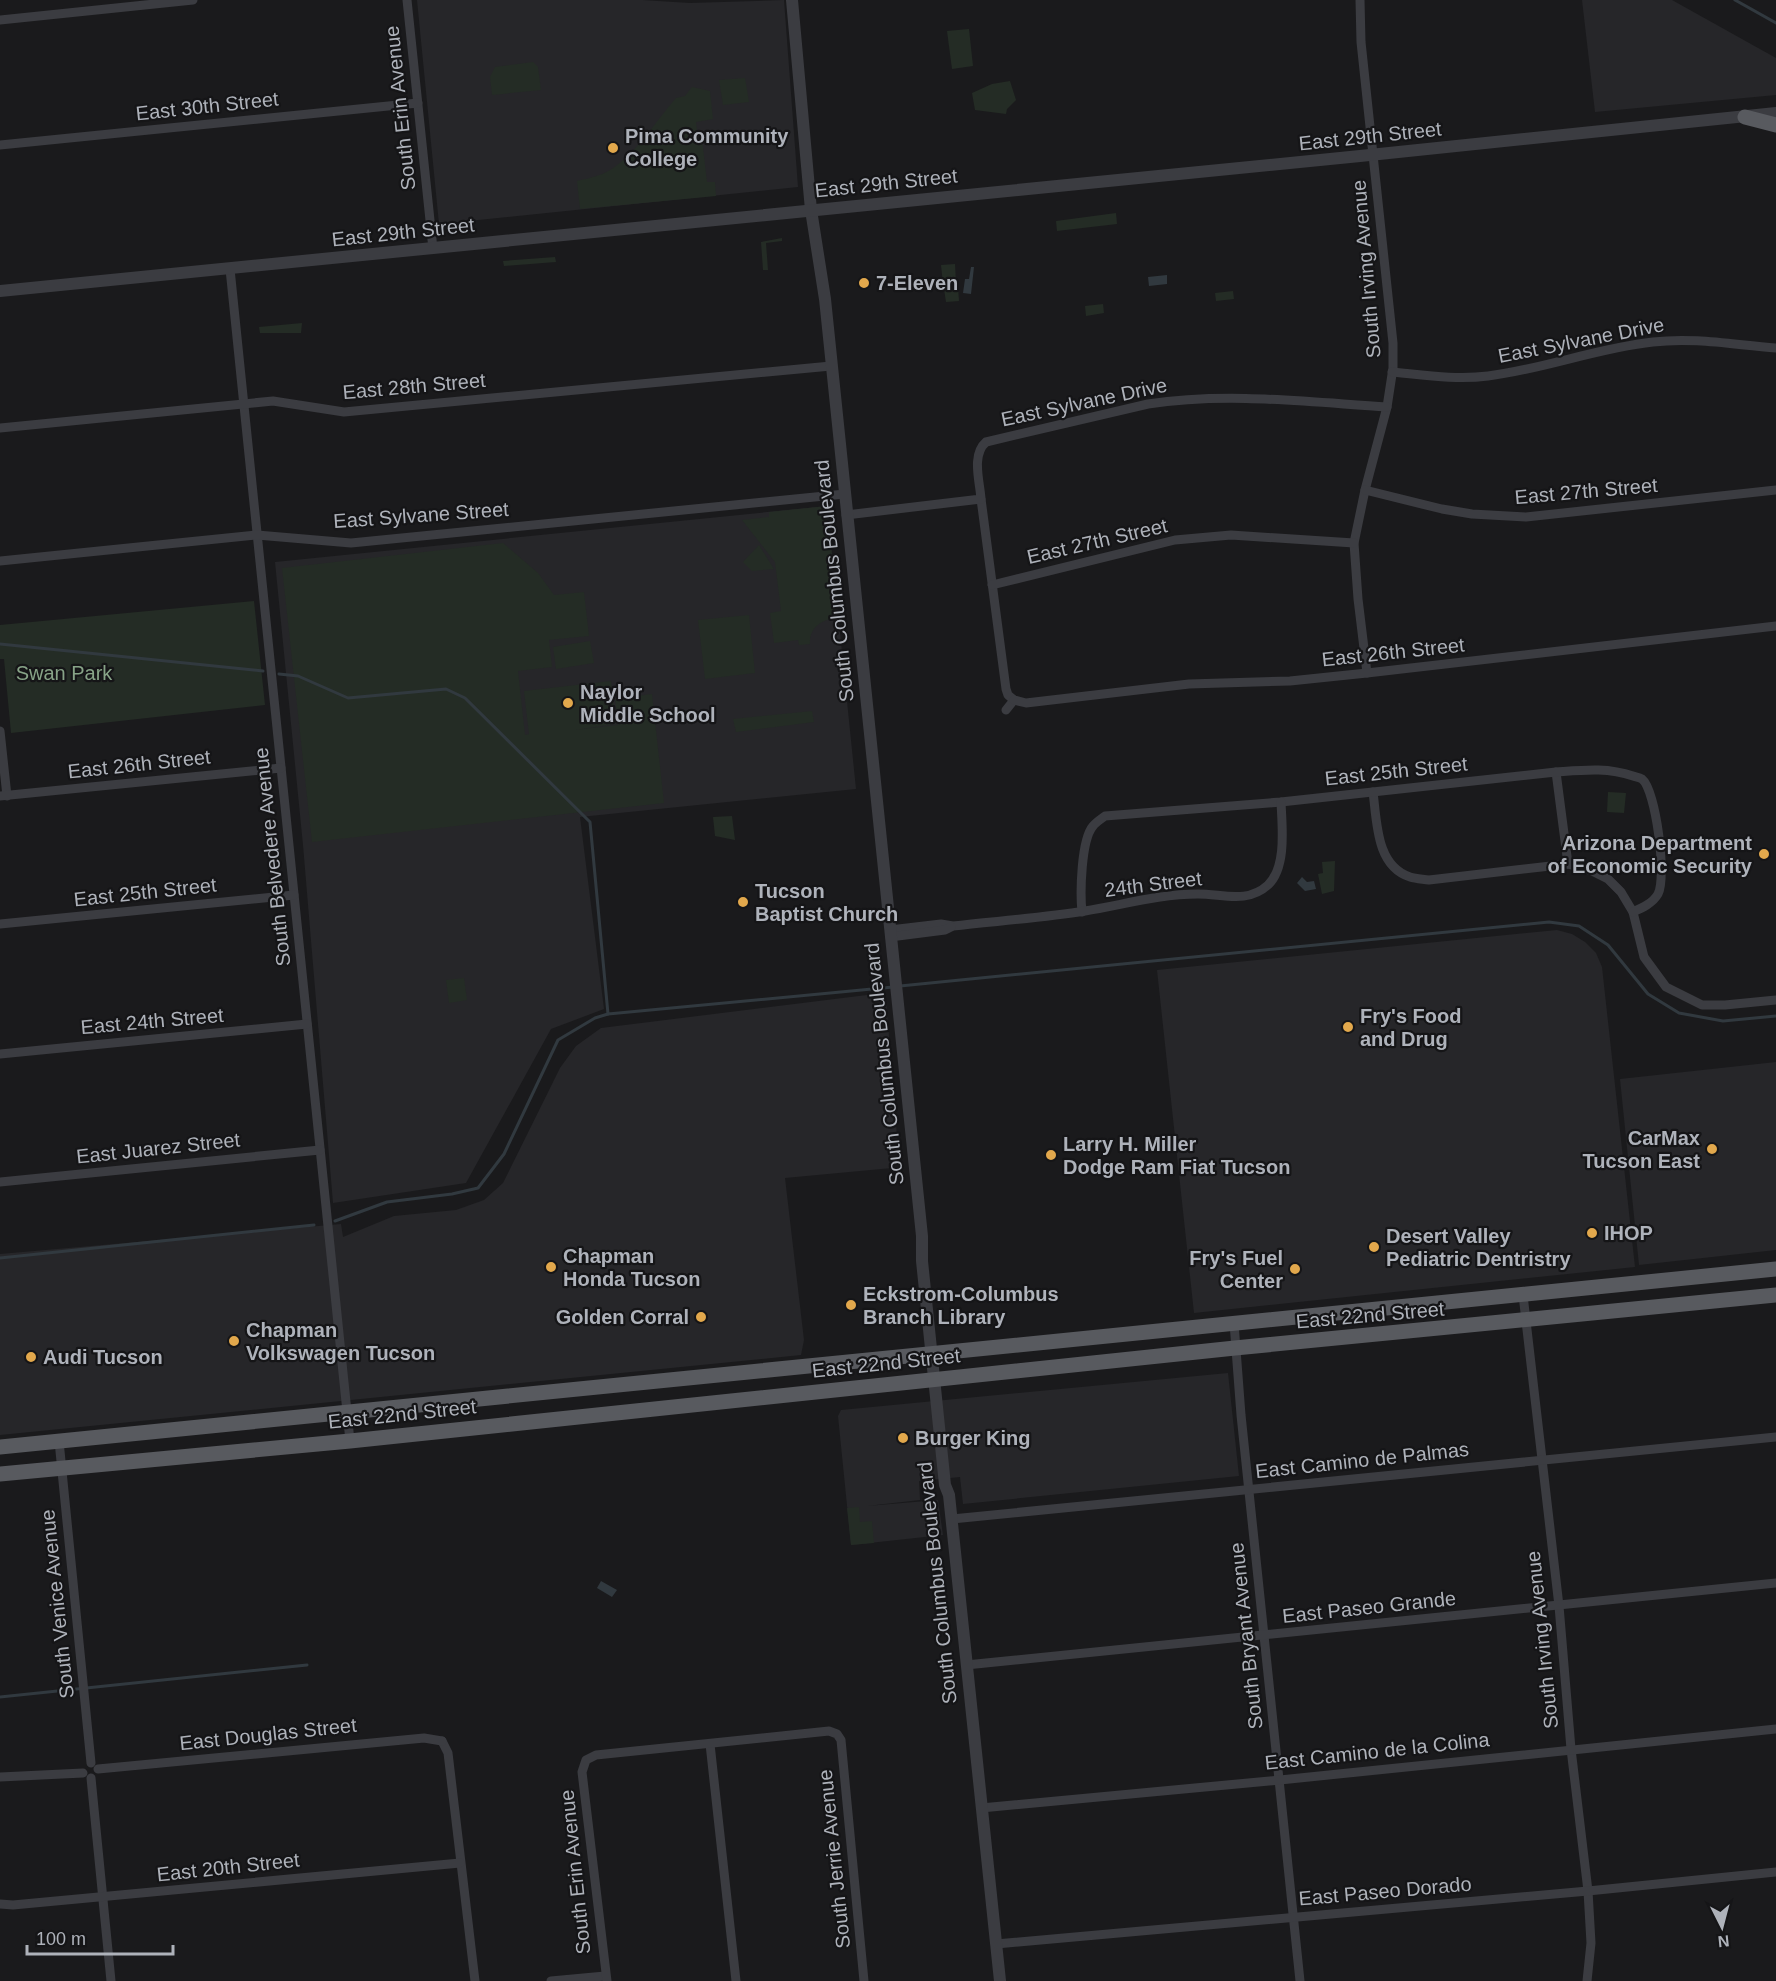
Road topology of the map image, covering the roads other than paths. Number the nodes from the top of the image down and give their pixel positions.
1 (193, 0) edge
2 (407, 0) edge
3 (792, 0) edge
4 (1360, 0) edge
5 (0, 20) edge
6 (418, 103) junction
7 (1776, 113) edge
8 (1744, 117) junction
9 (1776, 125) edge
10 (0, 145) edge
11 (1373, 155) junction
12 (811, 210) junction
13 (433, 249) junction
14 (230, 268) junction
15 (0, 291) edge
16 (1776, 348) edge
17 (831, 366) junction
18 (1392, 372) junction
19 (244, 403) junction
20 (1388, 407) junction
21 (0, 429) edge
22 (1365, 490) junction
23 (1776, 490) edge
24 (845, 494) junction
25 (981, 500) junction
26 (846, 515) junction
27 (257, 535) junction
28 (1354, 543) junction
29 (0, 561) edge
30 (992, 585) junction
31 (1776, 626) edge
32 (1367, 674) junction
33 (1014, 700) junction
34 (1006, 711) dead end
35 (0, 731) edge
36 (281, 768) junction
37 (1556, 772) junction
38 (1373, 792) junction
39 (4, 796) edge
40 (1281, 802) junction
41 (1568, 864) junction
42 (294, 895) junction
43 (1082, 912) junction
44 (1633, 912) junction
45 (0, 924) edge
46 (890, 934) junction
47 (1776, 1000) edge
48 (307, 1024) junction
49 (0, 1054) edge
50 (320, 1150) junction
51 (0, 1182) edge
52 (1776, 1269) edge
53 (1522, 1295) junction
54 (1776, 1295) edge
55 (1525, 1321) junction
56 (1234, 1323) junction
57 (1235, 1348) junction
58 (931, 1355) junction
59 (934, 1380) junction
60 (347, 1413) junction
61 (1776, 1437) edge
62 (59, 1441) junction
63 (350, 1441) junction
64 (0, 1447) edge
65 (1540, 1460) junction
66 (62, 1469) junction
67 (0, 1474) edge
68 (1248, 1489) junction
69 (952, 1519) junction
70 (1776, 1583) edge
71 (1559, 1606) junction
72 (1263, 1636) junction
73 (966, 1665) junction
74 (1776, 1729) edge
75 (710, 1744) junction
76 (1571, 1749) junction
77 (94, 1766) junction
78 (87, 1775) junction
79 (0, 1777) edge
80 (1280, 1780) junction
81 (981, 1808) junction
82 (460, 1863) junction
83 (1776, 1872) edge
84 (1588, 1891) junction
85 (103, 1897) junction
86 (0, 1904) edge
87 (1293, 1917) junction
88 (996, 1944) junction
89 (606, 1978) edge
90 (111, 1981) edge
91 (475, 1981) edge
92 (551, 1981) edge
93 (736, 1981) edge
94 (864, 1981) edge
95 (1000, 1981) edge
96 (1300, 1981) edge
97 (1587, 1981) edge

1 - 5 street
2 - 6 street, South Erin Avenue
3 - 12 street, South Columbus Boulevard
4 - 11 street, South Irving Avenue
6 - 10 street, East 30th Street
6 - 13 street, South Erin Avenue
7 - 8 street, East 29th Street
8 - 9 main road
8 - 11 street, East 29th Street
11 - 12 street, East 29th Street
11 - 18 street, South Irving Avenue
12 - 13 street, East 29th Street
12 - 17 street, South Columbus Boulevard
13 - 14 street, East 29th Street
14 - 15 street, East 29th Street
14 - 19 street, South Belvedere Avenue
16 - 18 street, East Sylvane Drive
17 - 19 street, East 28th Street
17 - 24 street, South Columbus Boulevard
18 - 20 street, South Irving Avenue
19 - 21 street, East 28th Street
19 - 27 street, South Belvedere Avenue
20 - 22 street, South Irving Avenue
20 - 25 street, East Sylvane Drive
22 - 23 street, East 27th Street
22 - 28 street, South Irving Avenue
24 - 26 street, South Columbus Boulevard
24 - 27 street, East Sylvane Street
25 - 26 street
25 - 30 street, East Sylvane Drive
26 - 46 street, South Columbus Boulevard
27 - 29 street, East Sylvane Street
27 - 36 street, South Belvedere Avenue
28 - 30 street, East 27th Street
28 - 32 street, South Irving Avenue
30 - 33 street, East Sylvane Drive
31 - 32 street, East 26th Street
32 - 33 street, East 26th Street
33 - 34 street
35 - 39 street
36 - 39 street, East 26th Street
36 - 42 street, South Belvedere Avenue
37 - 38 street, East 25th Street
37 - 41 street
37 - 44 street, East 25th Street
38 - 40 street, East 25th Street
38 - 41 street
40 - 43 street, 24th Street
40 - 43 street, East 25th Street
41 - 44 street
42 - 45 street, East 25th Street
42 - 48 street, South Belvedere Avenue
43 - 46 street, 24th Street
44 - 47 street
46 - 58 street, South Columbus Boulevard
48 - 49 street, East 24th Street
48 - 50 street, South Belvedere Avenue
50 - 51 street, East Juarez Street
50 - 60 street, South Belvedere Avenue
52 - 53 main road, East 22nd Street
53 - 55 street, South Irving Avenue
53 - 56 main road, East 22nd Street
54 - 55 main road, East 22nd Street
55 - 57 main road, East 22nd Street
55 - 65 street, South Irving Avenue
56 - 57 street, South Bryant Avenue
56 - 58 main road, East 22nd Street
57 - 59 main road, East 22nd Street
57 - 68 street, South Bryant Avenue
58 - 59 street, South Columbus Boulevard
58 - 60 main road, East 22nd Street
59 - 63 main road, East 22nd Street
59 - 69 street, South Columbus Boulevard
60 - 62 main road, East 22nd Street
60 - 63 street, South Belvedere Avenue
61 - 65 street, East Camino de Palmas
62 - 64 main road, East 22nd Street
62 - 66 street, South Venice Avenue
63 - 66 main road, East 22nd Street
65 - 68 street, East Camino de Palmas
65 - 71 street, South Irving Avenue
66 - 67 main road, East 22nd Street
66 - 77 street, South Venice Avenue
68 - 69 street, East Camino de Palmas
68 - 72 street, South Bryant Avenue
69 - 73 street, South Columbus Boulevard
70 - 71 street, East Paseo Grande
71 - 72 street, East Paseo Grande
71 - 76 street, South Irving Avenue
72 - 73 street, East Paseo Grande
72 - 80 street, South Bryant Avenue
73 - 81 street, South Columbus Boulevard
74 - 76 street, East Camino de la Colina
75 - 89 street, South Erin Avenue
75 - 93 street
75 - 94 street, South Jerrie Avenue
76 - 80 street, East Camino de la Colina
76 - 84 street, South Irving Avenue
77 - 78 street
77 - 82 street, East Douglas Street
78 - 79 street
78 - 85 street
80 - 81 street, East Camino de la Colina
80 - 87 street, South Bryant Avenue
81 - 88 street, South Columbus Boulevard
82 - 85 street, East 20th Street
82 - 91 street
83 - 84 street, East Paseo Dorado
84 - 87 street, East Paseo Dorado
84 - 97 street, South Irving Avenue
85 - 86 street, East 20th Street
85 - 90 street
87 - 88 street, East Paseo Dorado
87 - 96 street, South Bryant Avenue
88 - 95 street, South Columbus Boulevard
89 - 92 street

